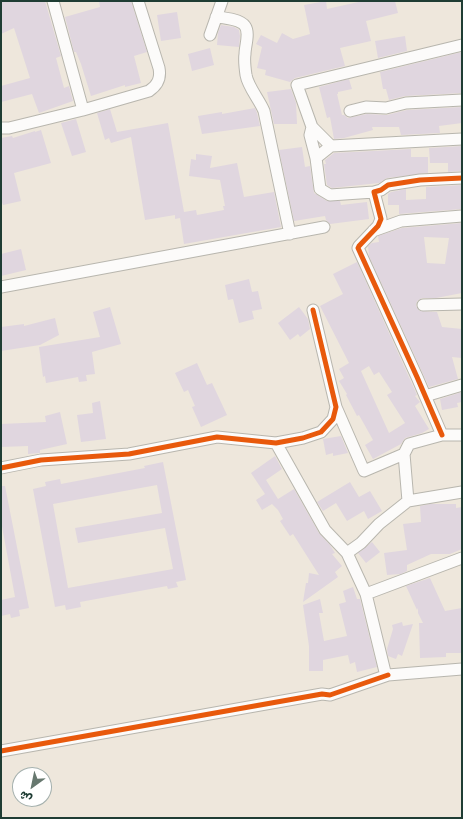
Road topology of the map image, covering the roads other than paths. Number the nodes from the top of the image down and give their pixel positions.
1 (53, 1) edge
2 (138, 1) edge
3 (222, 1) edge
4 (216, 16) junction
5 (210, 35) dead end
6 (462, 45) edge
7 (462, 100) edge
8 (83, 110) junction
9 (350, 111) dead end
10 (312, 127) junction
11 (1, 128) edge
12 (462, 139) edge
13 (331, 146) junction
14 (316, 158) junction
15 (462, 178) edge
16 (374, 192) junction
17 (462, 216) edge
18 (324, 227) dead end
19 (373, 231) junction
20 (290, 234) junction
21 (1, 287) edge
22 (462, 304) edge
23 (423, 305) dead end
24 (313, 310) dead end
25 (462, 385) edge
26 (425, 396) junction
27 (336, 407) junction
28 (442, 435) junction
29 (462, 435) edge
30 (276, 443) junction
31 (404, 454) junction
32 (1, 468) edge
33 (462, 492) edge
34 (408, 501) junction
35 (347, 553) junction
36 (462, 558) edge
37 (366, 594) junction
38 (462, 669) edge
39 (388, 675) junction
40 (1, 751) edge

1 - 8 street
2 - 8 street
3 - 4 street
4 - 5 street
4 - 20 street
6 - 10 street
7 - 9 street
8 - 11 street
10 - 13 street
10 - 14 street
12 - 13 street
13 - 14 street
14 - 16 street
15 - 16 street
16 - 19 street
17 - 19 street
18 - 20 street
19 - 26 street
20 - 21 street
22 - 23 street
24 - 27 street
25 - 26 street
26 - 28 street
27 - 30 street
27 - 31 street
28 - 29 street
28 - 31 street
30 - 32 street
30 - 35 street
31 - 34 street
33 - 34 street
34 - 35 street
35 - 37 street
36 - 37 street
37 - 39 street
38 - 39 street
39 - 40 street

